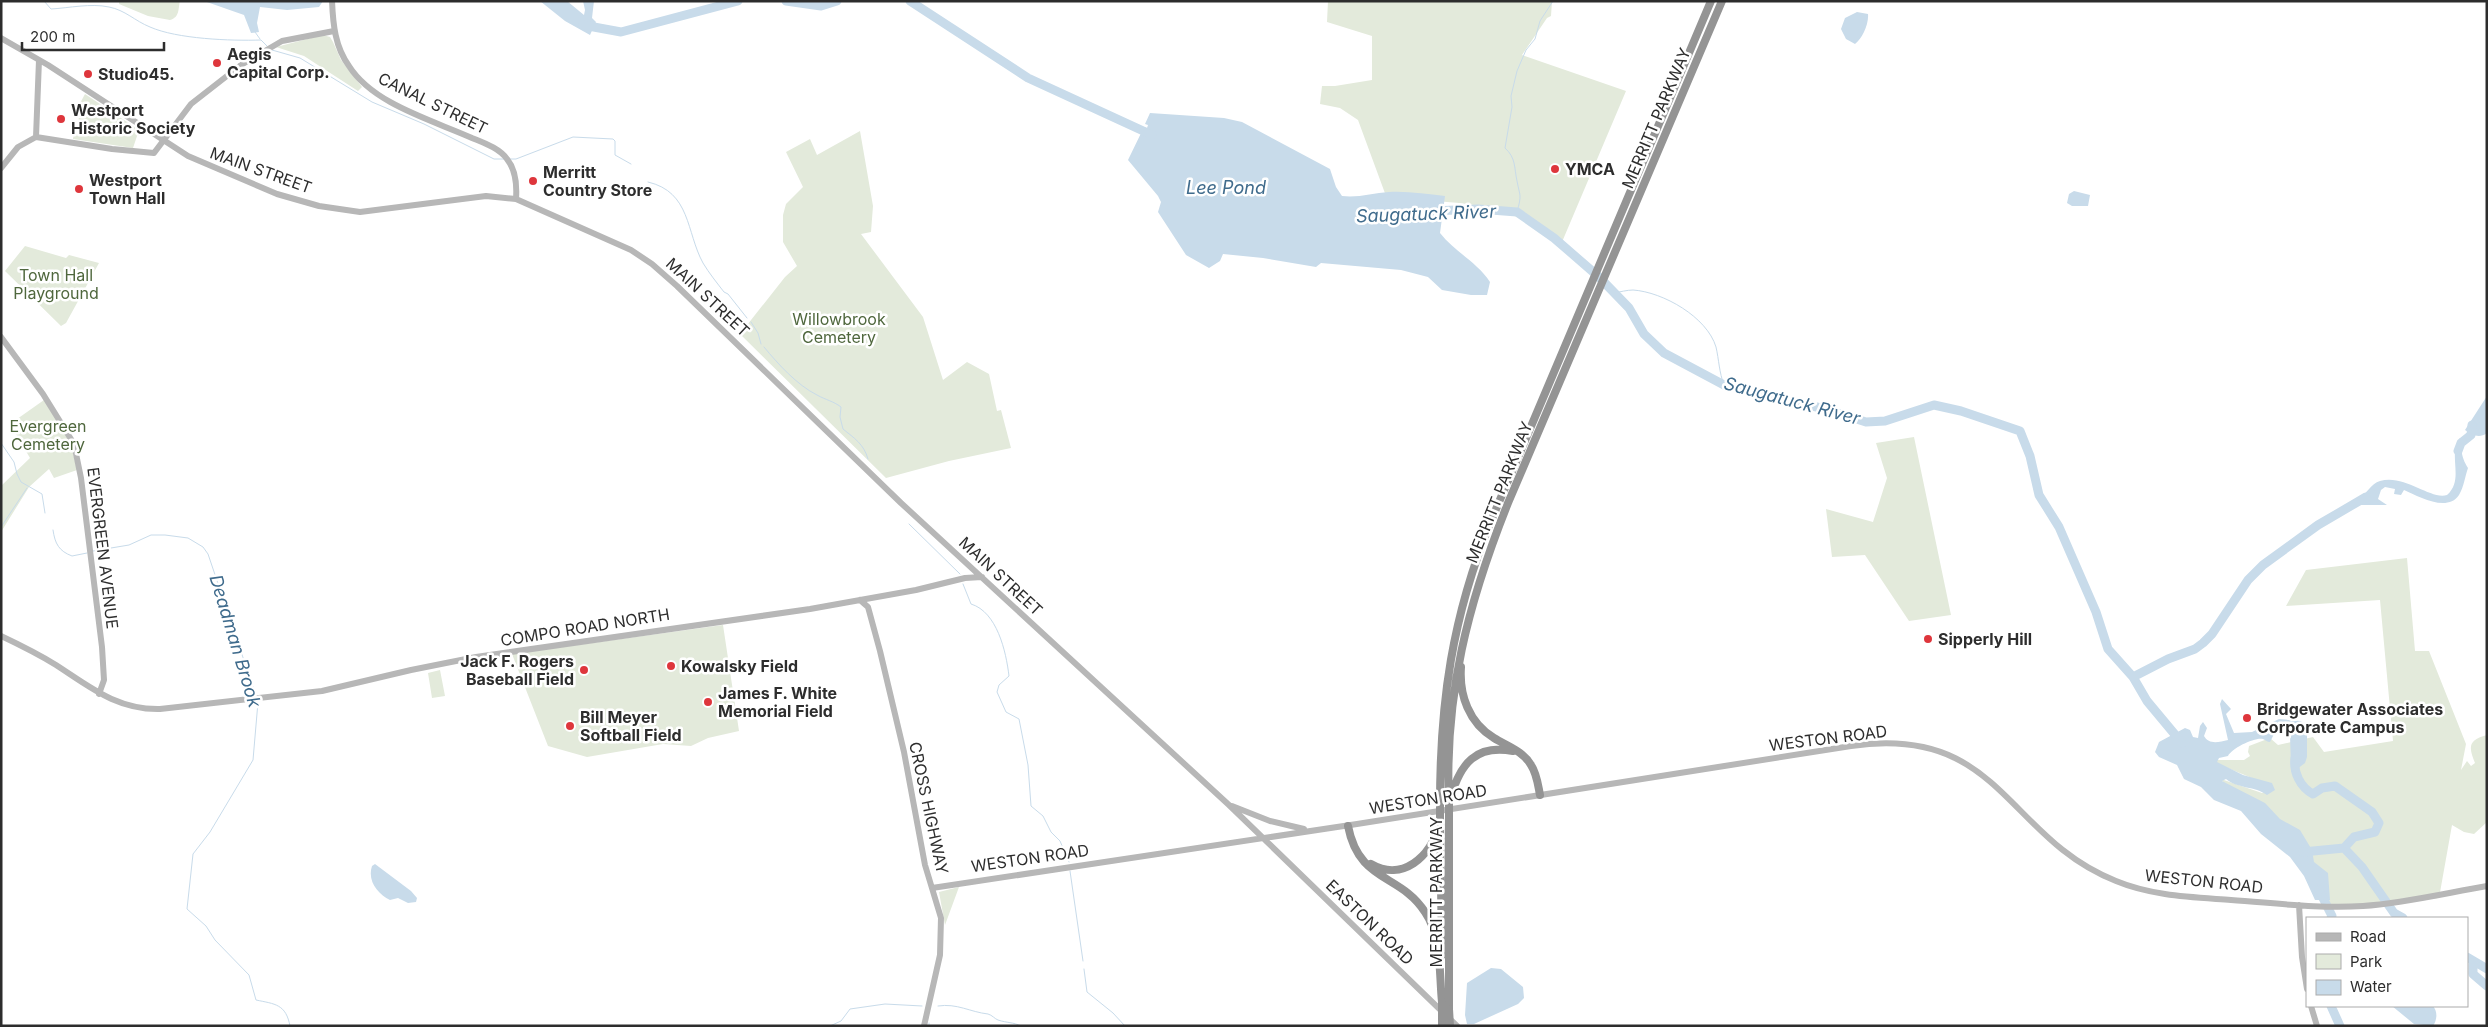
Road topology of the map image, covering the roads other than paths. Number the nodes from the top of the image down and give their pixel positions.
1 (332, 1) edge
2 (1709, 1) edge
3 (1722, 1) edge
4 (334, 31) junction
5 (1, 38) edge
6 (39, 60) junction
7 (36, 137) junction
8 (164, 142) junction
9 (1, 168) edge
10 (516, 199) junction
11 (1609, 253) junction
12 (1588, 304) junction
13 (1, 337) edge
14 (982, 577) junction
15 (860, 600) junction
16 (1472, 604) junction
17 (1, 636) edge
18 (99, 694) junction
19 (1517, 752) junction
20 (1540, 795) junction
21 (1449, 804) junction
22 (1229, 805) junction
23 (1440, 815) junction
24 (1348, 826) junction
25 (1309, 830) junction
26 (1263, 838) junction
27 (1360, 857) junction
28 (2487, 886) edge
29 (932, 888) junction
30 (2299, 905) junction
31 (2306, 982) edge
32 (1442, 1002) junction
33 (2311, 1007) edge
34 (1442, 1022) edge
35 (924, 1026) edge
36 (1450, 1026) edge
37 (1457, 1026) edge
38 (2317, 1026) edge

1 - 4 main road, CANAL STREET
2 - 11 highway, MERRITT PARKWAY
3 - 11 highway, MERRITT PARKWAY
4 - 8 main road
4 - 10 main road, CANAL STREET
5 - 6 main road, MAIN STREET
6 - 7 main road
6 - 8 main road, MAIN STREET
7 - 8 main road
7 - 9 main road
8 - 10 main road, MAIN STREET
10 - 14 main road, MAIN STREET
11 - 12 highway, MERRITT PARKWAY
12 - 16 highway, MERRITT PARKWAY
12 - 23 highway, MERRITT PARKWAY, bridge
13 - 18 main road, EVERGREEN AVENUE
14 - 15 main road, COMPO ROAD NORTH
14 - 22 main road, MAIN STREET
15 - 18 main road, COMPO ROAD NORTH
15 - 29 main road, CROSS HIGHWAY
16 - 19 highway
16 - 21 highway, MERRITT PARKWAY
17 - 18 main road, COMPO ROAD NORTH
19 - 20 highway
19 - 21 highway
20 - 24 main road, WESTON ROAD
20 - 30 main road, WESTON ROAD
21 - 36 highway, MERRITT PARKWAY, bridge
22 - 25 main road, WESTON ROAD
22 - 26 main road, MAIN STREET
23 - 27 highway
23 - 32 highway, MERRITT PARKWAY
24 - 25 main road, WESTON ROAD
24 - 27 highway
25 - 26 main road, WESTON ROAD
26 - 29 main road, WESTON ROAD
26 - 37 main road, EASTON ROAD
27 - 32 highway
28 - 30 main road, WESTON ROAD
29 - 35 main road, CROSS HIGHWAY
30 - 31 main road
32 - 34 highway, MERRITT PARKWAY, bridge
33 - 38 main road

